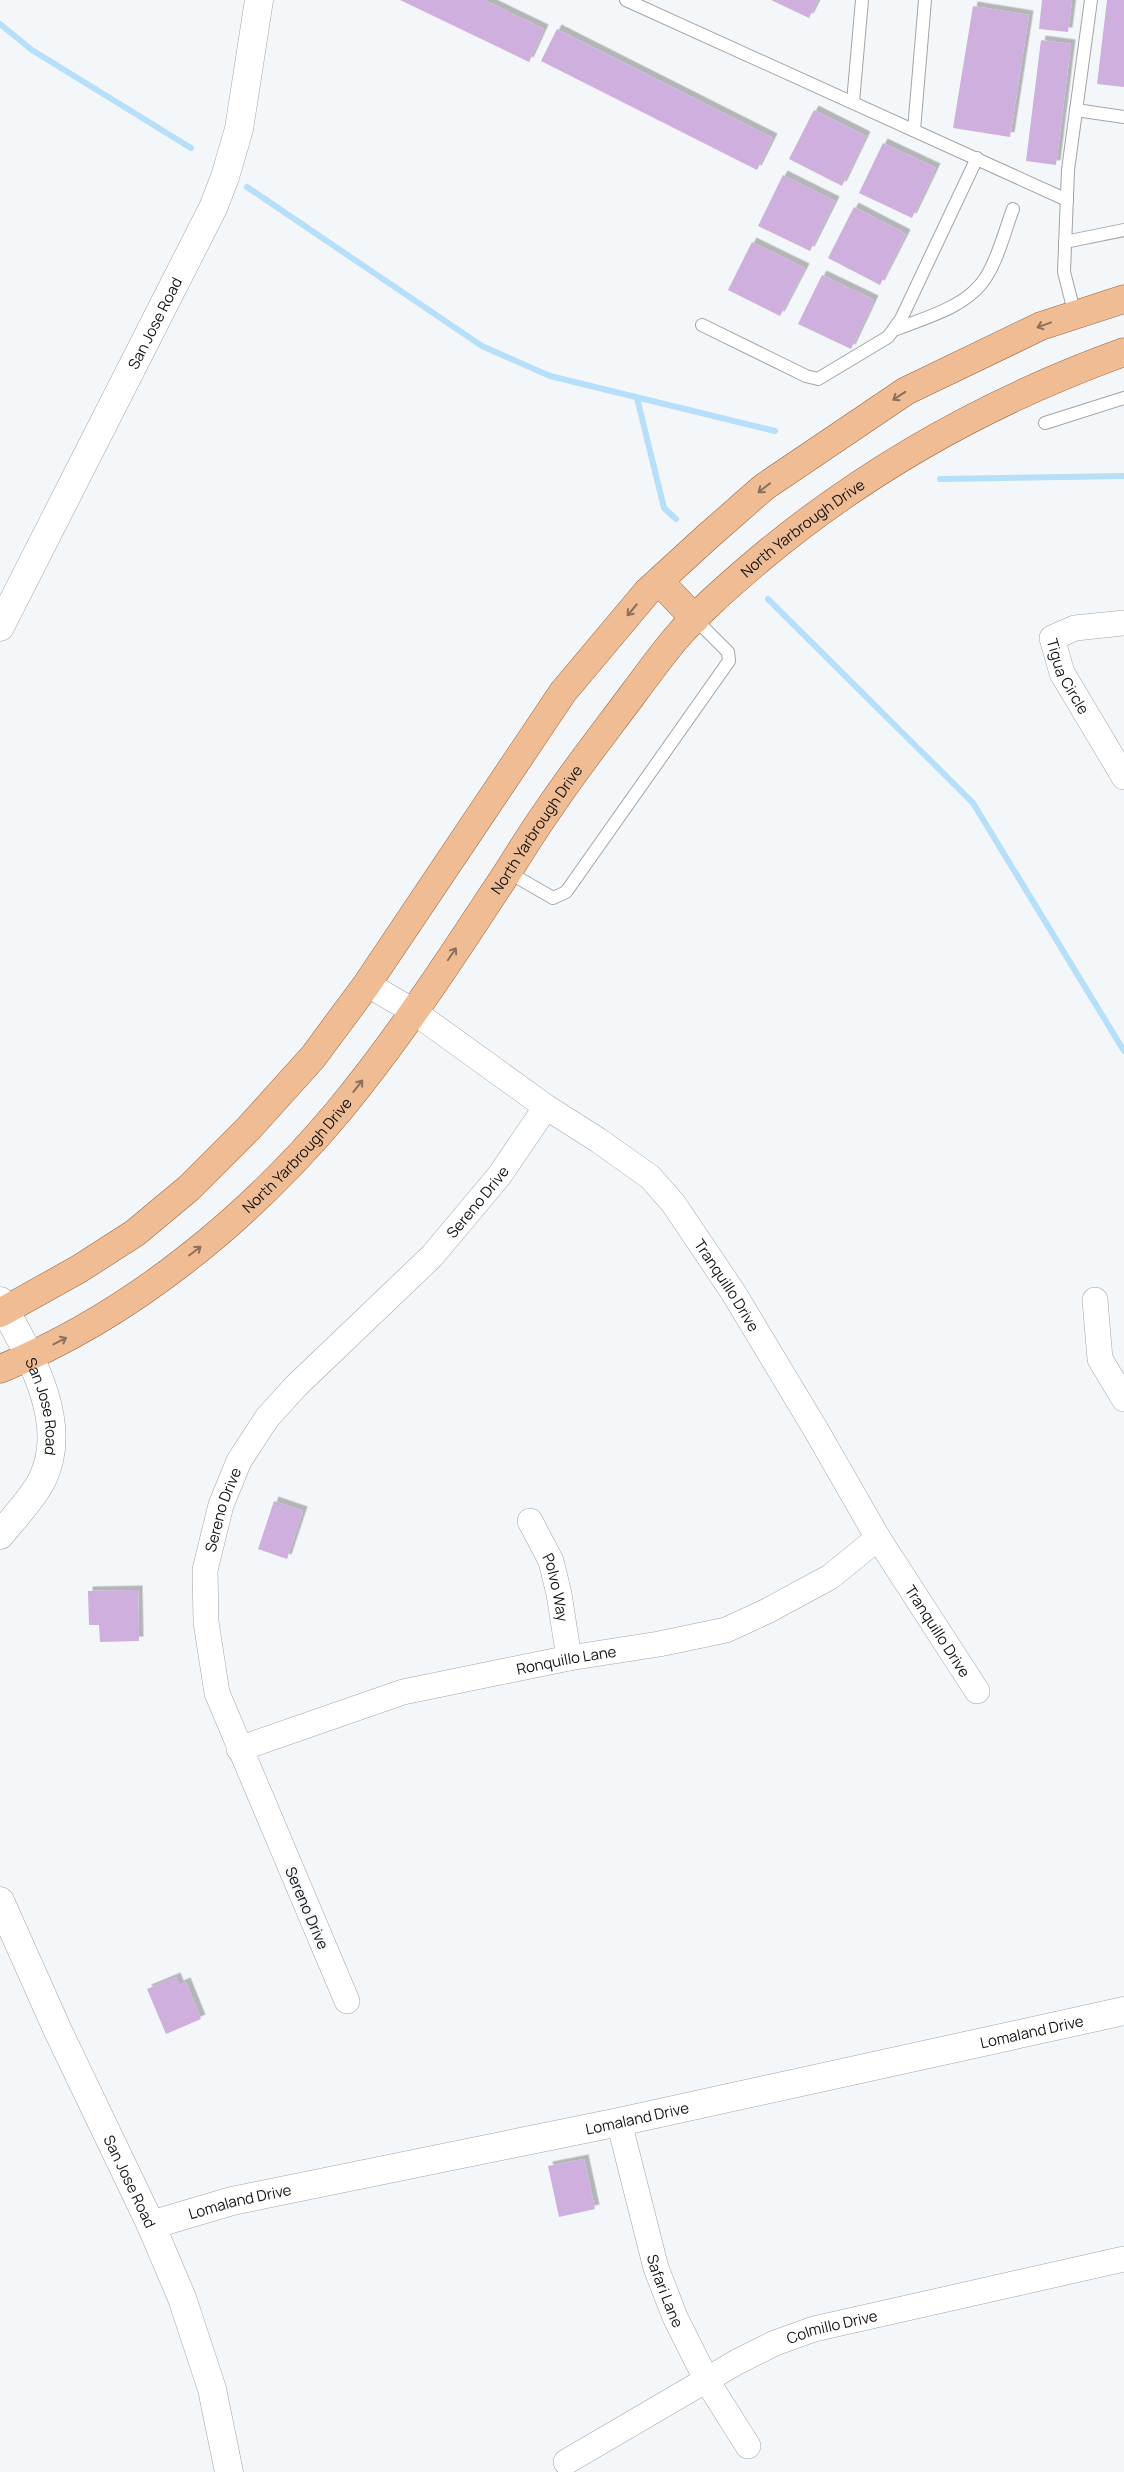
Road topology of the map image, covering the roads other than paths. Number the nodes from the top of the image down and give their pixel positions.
1 (260, 0) edge
2 (626, 0) edge
3 (862, 0) edge
4 (925, 0) edge
5 (1090, 0) edge
6 (853, 102) junction
7 (1076, 110) junction
8 (1124, 117) edge
9 (914, 130) junction
10 (977, 158) junction
11 (1067, 200) junction
12 (1013, 209) dead end
13 (1124, 230) edge
14 (1065, 242) junction
15 (1124, 299) edge
16 (1075, 315) junction
17 (702, 325) dead end
18 (894, 330) junction
19 (1124, 352) edge
20 (1124, 398) edge
21 (1045, 423) dead end
22 (658, 581) junction
23 (696, 619) junction
24 (1124, 623) edge
25 (0, 627) edge
26 (1124, 777) edge
27 (508, 872) junction
28 (367, 984) junction
29 (413, 1012) junction
30 (546, 1107) junction
31 (1096, 1300) dead end
32 (2, 1308) edge
33 (28, 1358) junction
34 (0, 1369) edge
35 (1124, 1400) edge
36 (530, 1521) dead end
37 (0, 1535) edge
38 (878, 1538) junction
39 (569, 1658) junction
40 (977, 1691) dead end
41 (239, 1749) junction
42 (0, 1901) edge
43 (347, 2001) dead end
44 (1124, 2011) edge
45 (619, 2122) junction
46 (150, 2225) junction
47 (1124, 2259) edge
48 (707, 2381) junction
49 (748, 2446) dead end
50 (566, 2462) dead end
51 (229, 2472) edge

1 - 25 street, San Jose Road
2 - 6 lane
3 - 6 lane
4 - 9 lane
5 - 7 lane
6 - 9 lane
7 - 8 lane
7 - 11 lane
9 - 10 lane
10 - 11 lane
10 - 18 lane
11 - 14 lane
12 - 18 lane
13 - 14 lane
14 - 16 lane
15 - 16 main road
16 -> 22 main road
17 - 18 lane
19 - 23 main road, North Yarbrough Drive
20 - 21 lane
22 - 23 main road
22 -> 28 main road
23 - 27 main road, North Yarbrough Drive
23 - 27 lane
24 - 26 street, Tigua Circle
29 -> 27 main road, North Yarbrough Drive
28 - 29 street, Tranquillo Drive
28 - 32 main road
29 - 30 street, Tranquillo Drive
33 -> 29 main road, North Yarbrough Drive
30 - 38 street, Tranquillo Drive
30 - 41 street, Sereno Drive
31 - 35 street
32 - 33 street, San Jose Road
33 - 34 main road, North Yarbrough Drive
33 - 37 street, San Jose Road
36 - 39 street, Polvo Way
38 - 39 street, Ronquillo Lane
38 - 40 street, Tranquillo Drive
39 - 41 street, Ronquillo Lane
41 - 43 street, Sereno Drive
42 - 46 street, San Jose Road
44 - 45 street, Lomaland Drive
45 - 46 street, Lomaland Drive
45 - 48 street, Safari Lane
46 - 51 street, San Jose Road
47 - 48 street, Colmillo Drive
48 - 49 street, Safari Lane
48 - 50 street, Colmillo Drive

